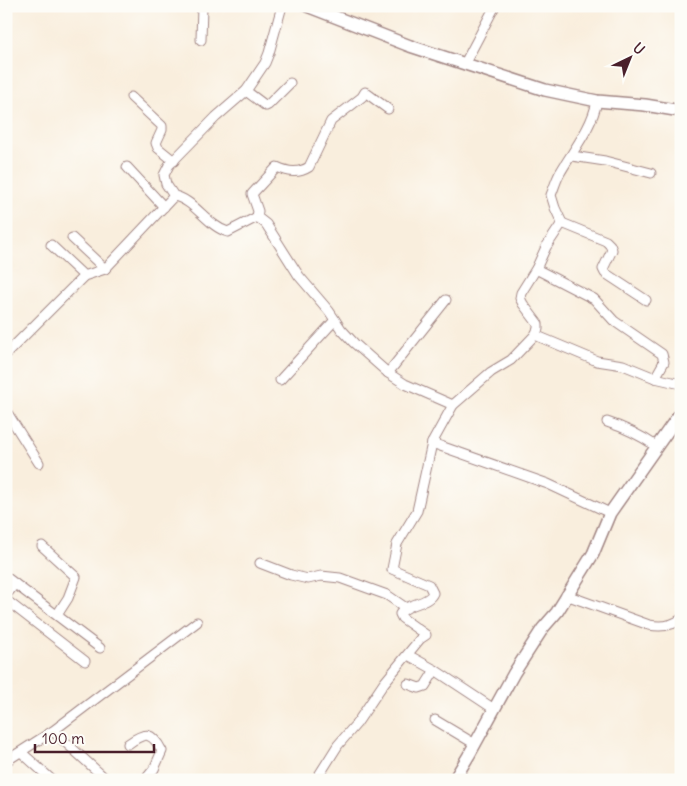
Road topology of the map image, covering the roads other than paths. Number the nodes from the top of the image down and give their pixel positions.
1 (202, 6) edge
2 (282, 6) edge
3 (307, 6) edge
4 (495, 6) edge
5 (331, 10) edge
6 (201, 40) dead end
7 (465, 63) junction
8 (290, 83) dead end
9 (246, 91) junction
10 (131, 97) dead end
11 (597, 101) junction
12 (388, 109) dead end
13 (681, 111) edge
14 (572, 156) junction
15 (174, 161) junction
16 (126, 167) dead end
17 (651, 173) dead end
18 (174, 196) junction
19 (164, 207) junction
20 (257, 217) junction
21 (562, 223) junction
22 (72, 238) dead end
23 (51, 245) dead end
24 (105, 270) junction
25 (536, 270) junction
26 (84, 276) junction
27 (446, 300) dead end
28 (646, 300) dead end
29 (335, 320) junction
30 (536, 335) junction
31 (6, 354) edge
32 (388, 373) junction
33 (655, 378) junction
34 (280, 380) dead end
35 (681, 384) edge
36 (454, 405) junction
37 (6, 411) edge
38 (681, 412) edge
39 (607, 422) dead end
40 (432, 443) junction
41 (656, 446) junction
42 (39, 462) dead end
43 (610, 513) junction
44 (42, 546) dead end
45 (260, 563) dead end
46 (6, 576) edge
47 (15, 584) junction
48 (6, 595) edge
49 (566, 596) junction
50 (6, 600) edge
51 (406, 608) junction
52 (57, 615) junction
53 (197, 622) dead end
54 (679, 623) edge
55 (100, 648) dead end
56 (408, 655) junction
57 (85, 661) dead end
58 (435, 670) junction
59 (408, 684) dead end
60 (494, 709) junction
61 (435, 720) dead end
62 (53, 732) junction
63 (128, 744) dead end
64 (475, 744) junction
65 (21, 752) junction
66 (6, 761) edge
67 (52, 780) edge
68 (106, 780) edge
69 (145, 780) edge
70 (316, 780) edge
71 (454, 780) edge

1 - 6 street
2 - 9 street
3 - 5 street
4 - 7 street
5 - 7 street
7 - 11 street
8 - 9 street
9 - 15 street
10 - 15 street
11 - 13 street
11 - 14 street
12 - 20 street
14 - 17 street
14 - 21 street
15 - 18 street
16 - 19 street
18 - 19 street
18 - 20 street
19 - 24 street
20 - 29 street
21 - 25 street
21 - 28 street
22 - 24 street
23 - 26 street
24 - 26 street
25 - 30 street
25 - 33 street
26 - 31 street
27 - 32 street
29 - 32 street
29 - 34 street
30 - 33 street
30 - 36 street
32 - 36 street
33 - 35 street
36 - 40 street
37 - 42 street
38 - 41 street
39 - 41 street
40 - 43 street
40 - 51 street
41 - 43 street
43 - 49 street
44 - 52 street
45 - 51 street
46 - 47 street
47 - 48 street
47 - 52 street
49 - 54 street
49 - 60 street
50 - 57 street
51 - 56 street
52 - 55 street
53 - 62 street
56 - 58 street
56 - 70 street
58 - 59 street
58 - 60 street
60 - 64 street
61 - 64 street
62 - 65 street
62 - 68 street
63 - 69 street
64 - 71 street
65 - 66 street
65 - 67 street

